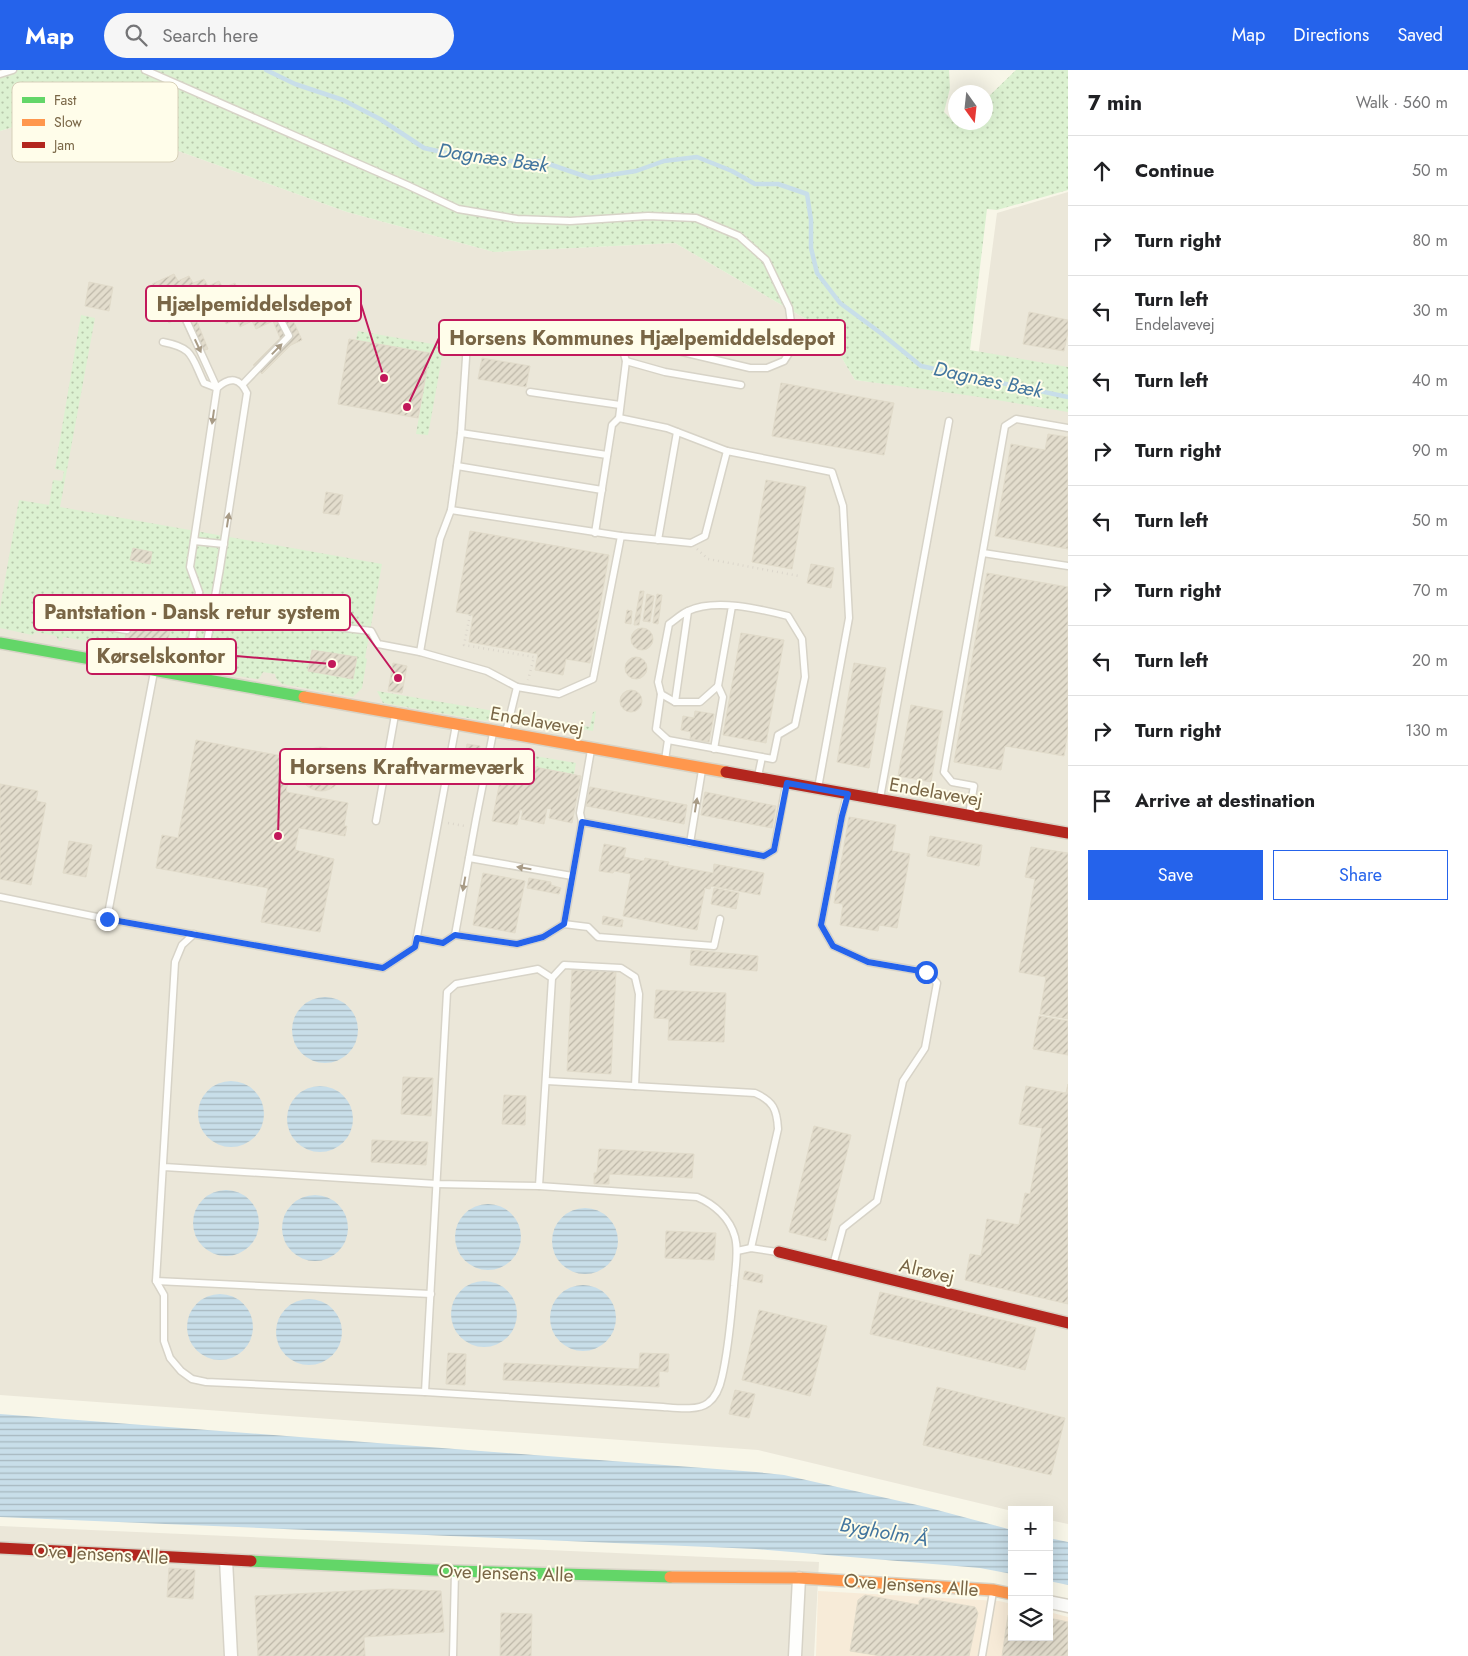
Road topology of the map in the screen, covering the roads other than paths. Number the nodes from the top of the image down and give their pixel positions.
1 (13, 70) edge
2 (145, 70) edge
3 (0, 74) edge
4 (172, 82) edge
5 (178, 84) edge
6 (619, 337) junction
7 (163, 342) dead end
8 (626, 361) junction
9 (243, 384) junction
10 (741, 385) dead end
11 (217, 388) junction
12 (530, 392) dead end
13 (620, 405) junction
14 (619, 418) junction
15 (949, 421) dead end
16 (1068, 428) edge
17 (677, 432) junction
18 (461, 433) junction
19 (726, 451) junction
20 (607, 455) junction
21 (457, 466) junction
22 (602, 490) junction
23 (450, 510) junction
24 (595, 533) junction
25 (621, 536) junction
26 (194, 540) junction
27 (658, 540) junction
28 (224, 544) junction
29 (983, 553) junction
30 (1068, 566) edge
31 (732, 606) junction
32 (688, 611) junction
33 (277, 620) dead end
34 (101, 626) dead end
35 (126, 630) dead end
36 (0, 643) edge
37 (420, 652) junction
38 (155, 670) junction
39 (186, 676) junction
40 (201, 678) junction
41 (718, 686) junction
42 (517, 687) junction
43 (661, 694) junction
44 (675, 702) junction
45 (396, 714) junction
46 (457, 724) junction
47 (494, 731) junction
48 (506, 733) junction
49 (668, 740) junction
50 (591, 748) junction
51 (714, 749) junction
52 (762, 758) junction
53 (665, 761) junction
54 (702, 768) junction
55 (758, 777) junction
56 (787, 783) junction
57 (818, 788) junction
58 (848, 794) junction
59 (879, 800) junction
60 (969, 816) junction
61 (376, 821) dead end
62 (582, 822) junction
63 (1068, 833) edge
64 (690, 843) junction
65 (468, 858) junction
66 (572, 876) junction
67 (0, 897) edge
68 (107, 919) junction
69 (720, 919) dead end
70 (564, 924) junction
71 (194, 934) junction
72 (455, 935) junction
73 (417, 938) junction
74 (552, 978) junction
75 (547, 1081) junction
76 (635, 1086) junction
77 (164, 1167) junction
78 (437, 1184) junction
79 (539, 1186) junction
80 (751, 1248) junction
81 (737, 1251) junction
82 (779, 1252) joint
83 (833, 1266) junction
84 (156, 1281) junction
85 (431, 1294) junction
86 (1068, 1322) edge
87 (425, 1392) junction
88 (0, 1548) edge
89 (226, 1560) junction
90 (455, 1571) junction
91 (799, 1578) junction
92 (993, 1590) junction
93 (1008, 1593) edge
94 (1053, 1603) edge
95 (1068, 1606) edge
96 (231, 1656) edge
97 (453, 1656) edge
98 (795, 1656) edge
99 (982, 1656) edge

1 - 3 lane
2 - 4 lane
5 - 6 lane
6 - 8 lane
6 - 18 lane
7 - 11 lane
8 - 10 lane
8 - 13 lane
9 - 11 lane
9 -> 11 lane
28 -> 9 lane
11 -> 26 lane
12 - 13 lane
13 - 14 lane
14 - 17 lane
14 - 20 lane
15 - 59 lane
16 - 29 lane
17 - 19 lane
17 - 27 lane
18 - 20 lane
18 - 21 lane
19 - 27 lane
19 - 57 lane
20 - 22 lane
21 - 22 lane
21 - 23 lane
22 - 24 lane
23 - 24 lane
23 - 37 lane
24 - 25 lane
25 - 27 lane
25 - 42 lane
26 - 28 lane
26 - 39 lane
28 - 40 lane
29 - 30 lane
29 - 60 lane
31 - 32 lane
31 - 41 lane
31 - 52 lane
32 - 43 lane
32 - 44 lane
33 - 37 lane
34 - 35 lane
36 - 38 street, Endelavevej
37 - 42 lane
38 - 39 street, Endelavevej
38 - 68 lane
39 - 40 street, Endelavevej
40 - 45 street, Endelavevej
41 - 44 lane
41 - 51 lane
42 - 48 lane
43 - 44 lane
43 - 49 lane
45 - 46 street, Endelavevej
45 - 61 lane
46 - 47 street, Endelavevej
46 - 73 lane
47 - 48 street, Endelavevej
47 - 65 lane
48 - 50 street, Endelavevej
49 - 51 lane
49 - 53 lane
50 - 53 street, Endelavevej
50 - 62 lane
51 - 52 lane
52 - 55 lane
53 - 54 street, Endelavevej
54 - 55 street, Endelavevej
64 -> 54 lane
55 - 56 street, Endelavevej
56 - 57 street, Endelavevej
56 - 64 lane
57 - 58 street, Endelavevej
58 - 59 street, Endelavevej
58 - 83 lane
59 - 60 street, Endelavevej
60 - 63 street, Endelavevej
62 - 64 lane
62 - 66 lane
66 -> 65 lane
65 -> 72 lane
66 - 70 lane
67 - 68 lane
68 - 71 lane
69 - 70 lane
70 - 72 lane
71 - 73 lane
71 - 77 lane
72 - 73 lane
74 - 75 lane
74 - 76 lane
74 - 78 lane
75 - 76 lane
75 - 79 lane
76 - 80 lane
77 - 78 lane
77 - 84 lane
78 - 79 lane
78 - 85 lane
79 - 81 lane
80 - 81 lane
80 - 82 lane
81 - 87 lane
82 - 83 street, Alrøvej
83 - 86 street, Alrøvej
84 - 85 lane
84 - 87 lane
85 - 87 lane
88 - 89 street, Ove Jensens Alle
89 - 90 street, Ove Jensens Alle
89 - 96 street
90 - 91 street, Ove Jensens Alle
90 - 97 lane
91 - 92 street, Ove Jensens Alle
91 - 98 street
92 - 93 street, Ove Jensens Alle
92 - 99 lane
94 - 95 street

